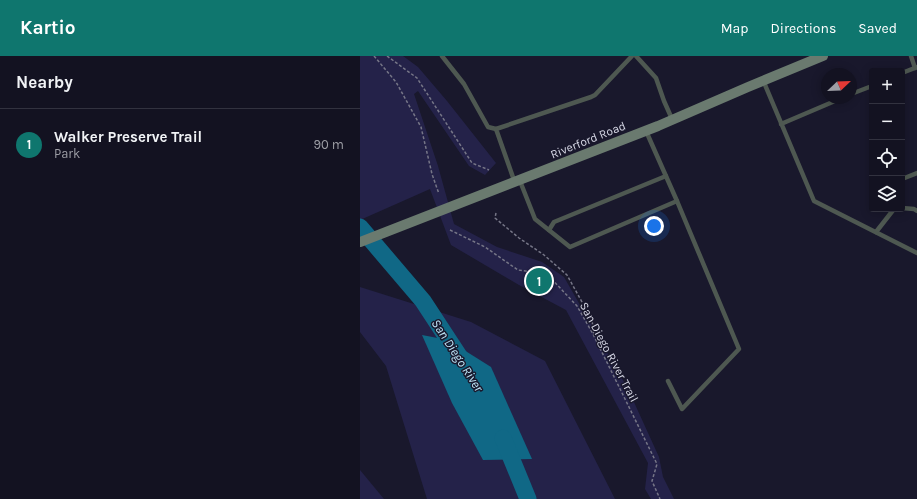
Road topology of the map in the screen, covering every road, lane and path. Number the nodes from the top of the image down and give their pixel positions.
1 (374, 56) edge
2 (387, 56) edge
3 (442, 56) edge
4 (632, 56) edge
5 (636, 56) edge
6 (911, 56) edge
7 (818, 57) edge
8 (916, 67) edge
9 (905, 72) edge
10 (763, 80) junction
11 (869, 87) edge
12 (857, 92) edge
13 (828, 104) edge
14 (672, 120) junction
15 (781, 124) junction
16 (496, 129) junction
17 (646, 131) junction
18 (489, 170) dead end
19 (917, 173) edge
20 (666, 176) junction
21 (905, 178) edge
22 (517, 182) junction
23 (439, 194) dead end
24 (677, 201) junction
25 (905, 208) edge
26 (917, 211) edge
27 (892, 212) edge
28 (496, 213) dead end
29 (450, 230) dead end
30 (548, 230) junction
31 (876, 232) junction
32 (360, 242) edge
33 (917, 253) edge
34 (594, 338) junction
35 (668, 381) dead end
36 (660, 499) edge

1 - 23 path
2 - 18 path
3 - 16 lane
4 - 16 lane
5 - 14 lane
6 - 8 lane
7 - 10 main road, Riverford Road
8 - 9 lane
10 - 14 main road, Riverford Road
10 - 15 lane
11 - 12 lane
13 - 15 lane
14 - 17 main road, Riverford Road
15 - 31 lane
16 - 22 lane
17 - 20 lane
17 - 22 main road, Riverford Road
19 - 21 lane
20 - 24 lane
20 - 30 lane
22 - 30 lane
22 - 32 main road, Riverford Road
24 - 30 lane
24 - 35 lane
25 - 26 lane
27 - 31 lane
28 - 34 path
29 - 34 path, San Diego River Trail
31 - 33 lane
34 - 36 path, San Diego River Trail

